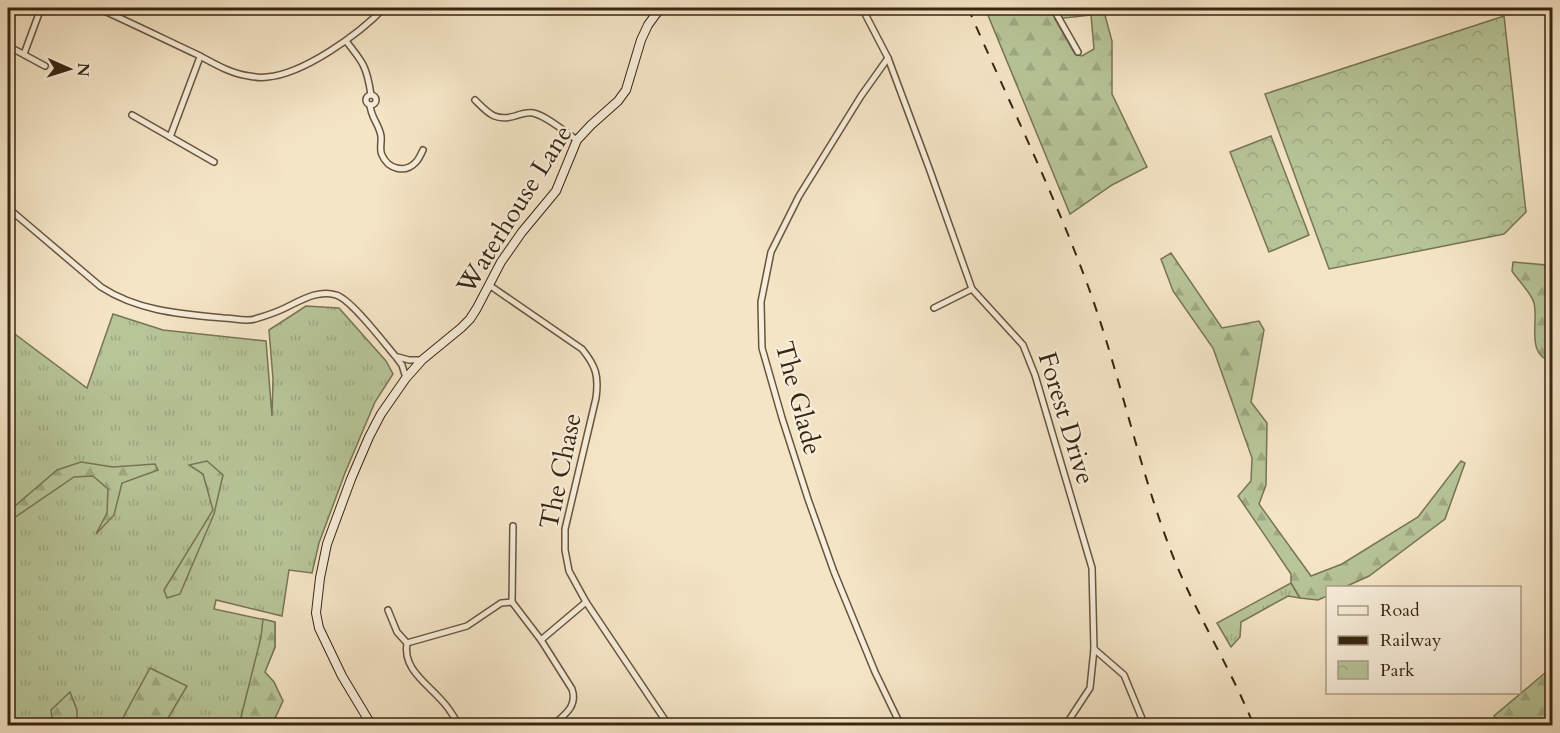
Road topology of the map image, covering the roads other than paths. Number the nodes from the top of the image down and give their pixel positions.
1 (41, 8) edge
2 (98, 8) edge
3 (384, 8) edge
4 (662, 8) edge
5 (862, 8) edge
6 (1053, 8) edge
7 (346, 41) junction
8 (8, 46) edge
9 (1078, 52) dead end
10 (24, 54) junction
11 (200, 57) junction
12 (888, 58) junction
13 (45, 66) dead end
14 (475, 100) dead end
15 (132, 115) dead end
16 (170, 137) junction
17 (577, 140) junction
18 (423, 150) dead end
19 (214, 162) dead end
20 (8, 208) edge
21 (489, 285) junction
22 (972, 289) junction
23 (934, 308) dead end
24 (396, 357) junction
25 (422, 360) junction
26 (406, 378) junction
27 (513, 526) dead end
28 (586, 602) junction
29 (512, 603) junction
30 (388, 609) dead end
31 (541, 640) junction
32 (407, 643) junction
33 (1094, 649) junction
34 (372, 726) edge
35 (460, 726) edge
36 (552, 726) edge
37 (669, 726) edge
38 (901, 726) edge
39 (1065, 726) edge
40 (1145, 726) edge

1 - 10 street
2 - 11 street
3 - 7 street
4 - 17 main road, Waterhouse Lane
5 - 12 street, Forest Drive
6 - 9 street
7 - 11 street
7 - 18 street
8 - 10 street
10 - 13 street
11 - 16 street
12 - 22 street, Forest Drive
12 - 38 street, The Glade
14 - 17 street
15 - 16 street
16 - 19 street
17 - 21 main road, Waterhouse Lane
20 - 24 street
21 - 25 main road, Waterhouse Lane
21 - 28 street, The Chase
22 - 23 street
22 - 33 street, Forest Drive
24 - 25 street
24 - 26 street
25 - 26 main road, Waterhouse Lane
26 - 34 main road, Waterhouse Lane
27 - 29 street
28 - 31 street
28 - 37 street, The Chase
29 - 31 street
29 - 32 street
30 - 32 street
31 - 36 street
32 - 35 street
33 - 39 street, Forest Drive
33 - 40 street

